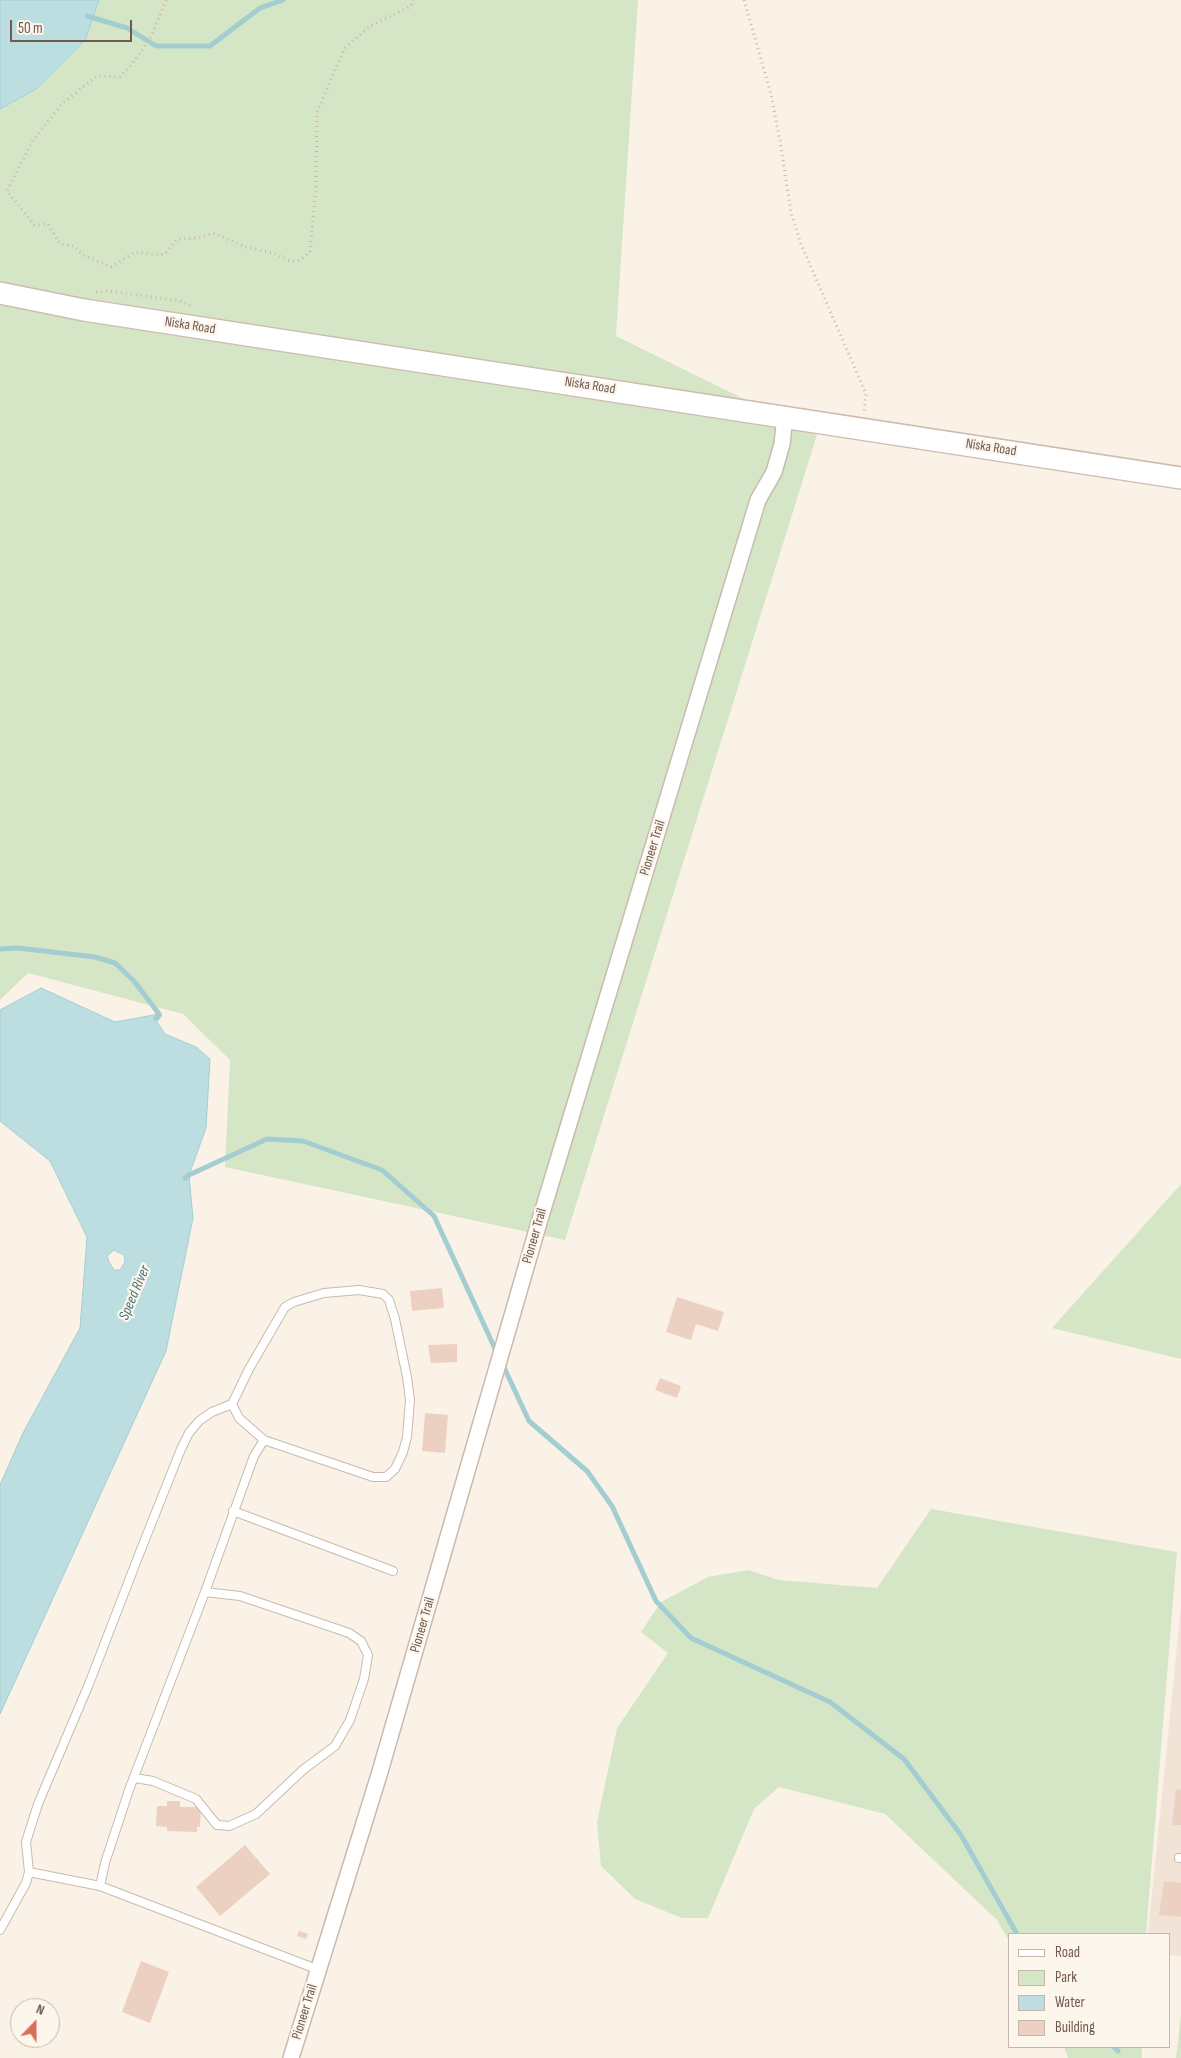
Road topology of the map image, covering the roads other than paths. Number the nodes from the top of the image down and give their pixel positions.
1 (0, 293) edge
2 (785, 416) junction
3 (1181, 478) edge
4 (232, 1404) junction
5 (264, 1440) junction
6 (233, 1511) junction
7 (393, 1571) dead end
8 (205, 1592) junction
9 (135, 1778) junction
10 (28, 1872) junction
11 (100, 1886) junction
12 (0, 1930) edge
13 (318, 1970) junction
14 (291, 2058) edge

1 - 2 street, Niska Road
2 - 3 street, Niska Road
2 - 13 street, Pioneer Trail
4 - 5 lane
4 - 5 lane
4 - 10 lane
5 - 6 lane
6 - 7 lane
6 - 8 lane
8 - 9 lane
8 - 9 lane
9 - 11 lane
10 - 11 lane
10 - 12 lane
11 - 13 lane
13 - 14 street, Pioneer Trail

